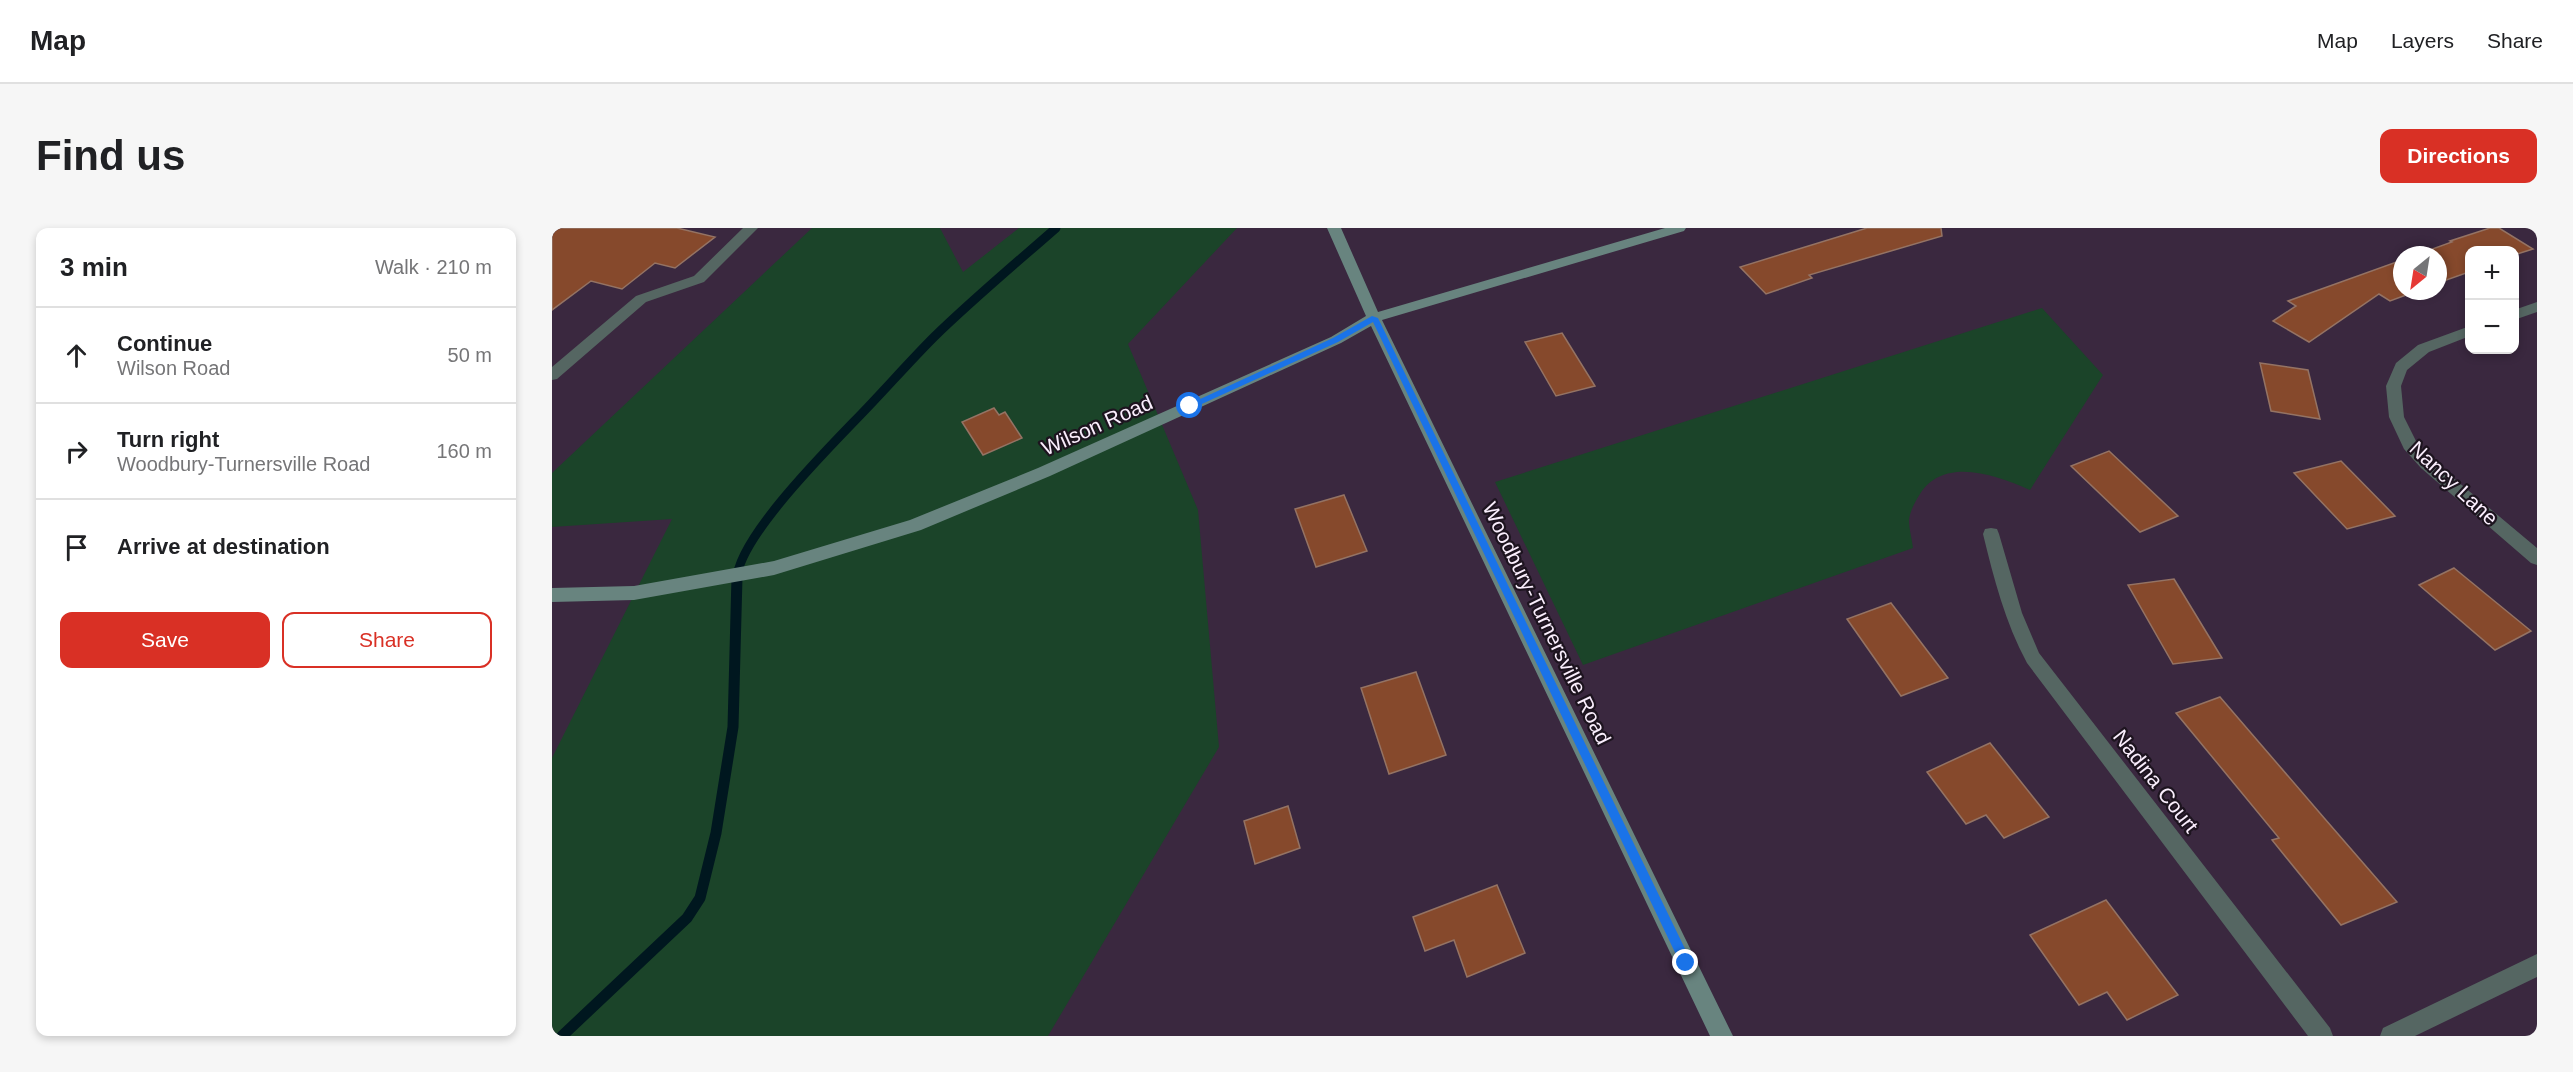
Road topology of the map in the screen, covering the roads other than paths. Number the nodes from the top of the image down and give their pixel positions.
1 (751, 228) edge
2 (1334, 228) edge
3 (1679, 228) edge
4 (2537, 307) edge
5 (2519, 313) edge
6 (1374, 318) junction
7 (2465, 333) edge
8 (552, 375) edge
9 (1991, 534) dead end
10 (2537, 558) edge
11 (552, 596) edge
12 (2537, 965) edge
13 (1722, 1036) edge
14 (2322, 1036) edge
15 (2391, 1036) edge

1 - 8 street
2 - 6 street, Woodbury-Turnersville Road
3 - 6 street, Wilson Road
4 - 5 street
6 - 11 street, Wilson Road
6 - 13 street, Woodbury-Turnersville Road
7 - 10 street, Nancy Lane
9 - 14 street, Nadina Court
12 - 15 street

